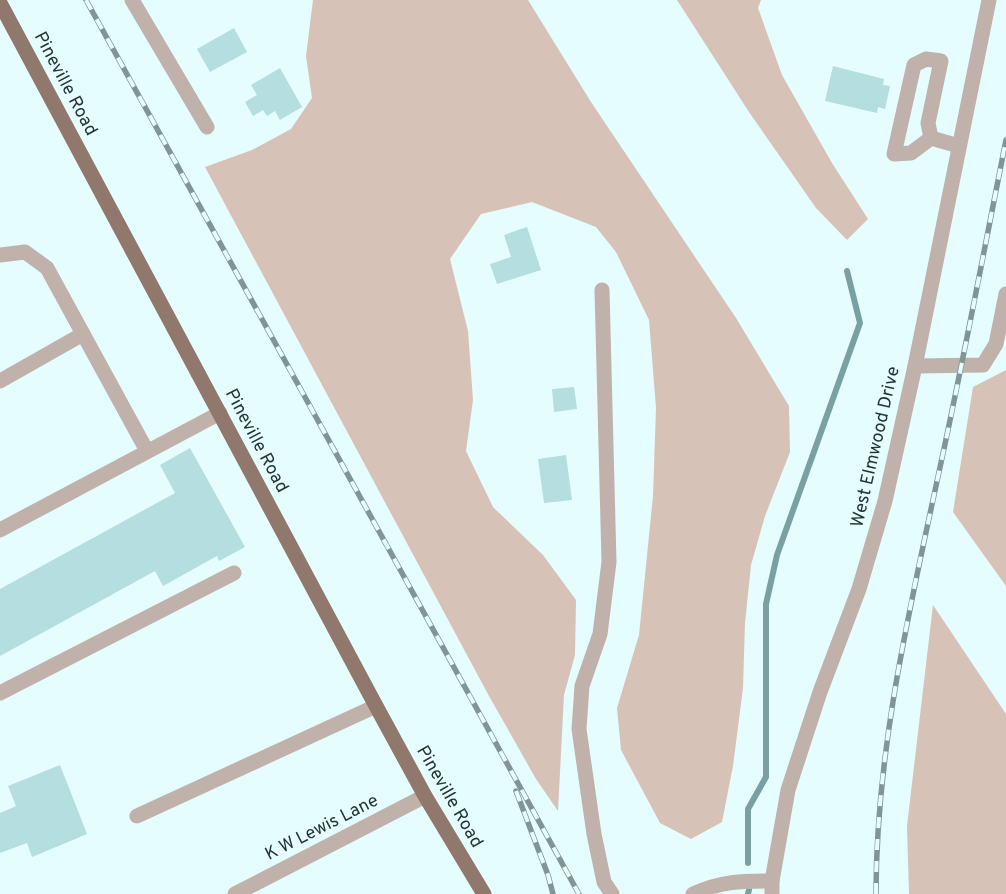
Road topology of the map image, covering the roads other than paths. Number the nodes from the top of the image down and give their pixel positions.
1 (132, 0) edge
2 (989, 0) edge
3 (0, 4) edge
4 (208, 127) dead end
5 (931, 138) junction
6 (959, 146) junction
7 (0, 255) edge
8 (602, 290) dead end
9 (1006, 294) edge
10 (83, 334) junction
11 (915, 366) junction
12 (0, 381) edge
13 (220, 413) junction
14 (147, 451) junction
15 (0, 530) edge
16 (234, 573) dead end
17 (0, 693) edge
18 (376, 706) junction
19 (425, 796) junction
20 (137, 816) dead end
21 (772, 888) edge
22 (235, 894) edge
23 (484, 894) edge
24 (612, 894) edge
25 (693, 894) edge

1 - 4 street
2 - 6 street, West Elmwood Drive
3 - 13 main road, Pineville Road
5 - 5 street
5 - 6 street
6 - 11 street, West Elmwood Drive
7 - 10 street
8 - 24 street
9 - 11 street
10 - 12 street
10 - 14 street
11 - 21 street, West Elmwood Drive
13 - 14 street
13 - 18 main road, Pineville Road
14 - 15 street
16 - 17 street
18 - 19 main road, Pineville Road
18 - 20 street
19 - 22 street, K W Lewis Lane
19 - 23 main road, Pineville Road
21 - 25 street

